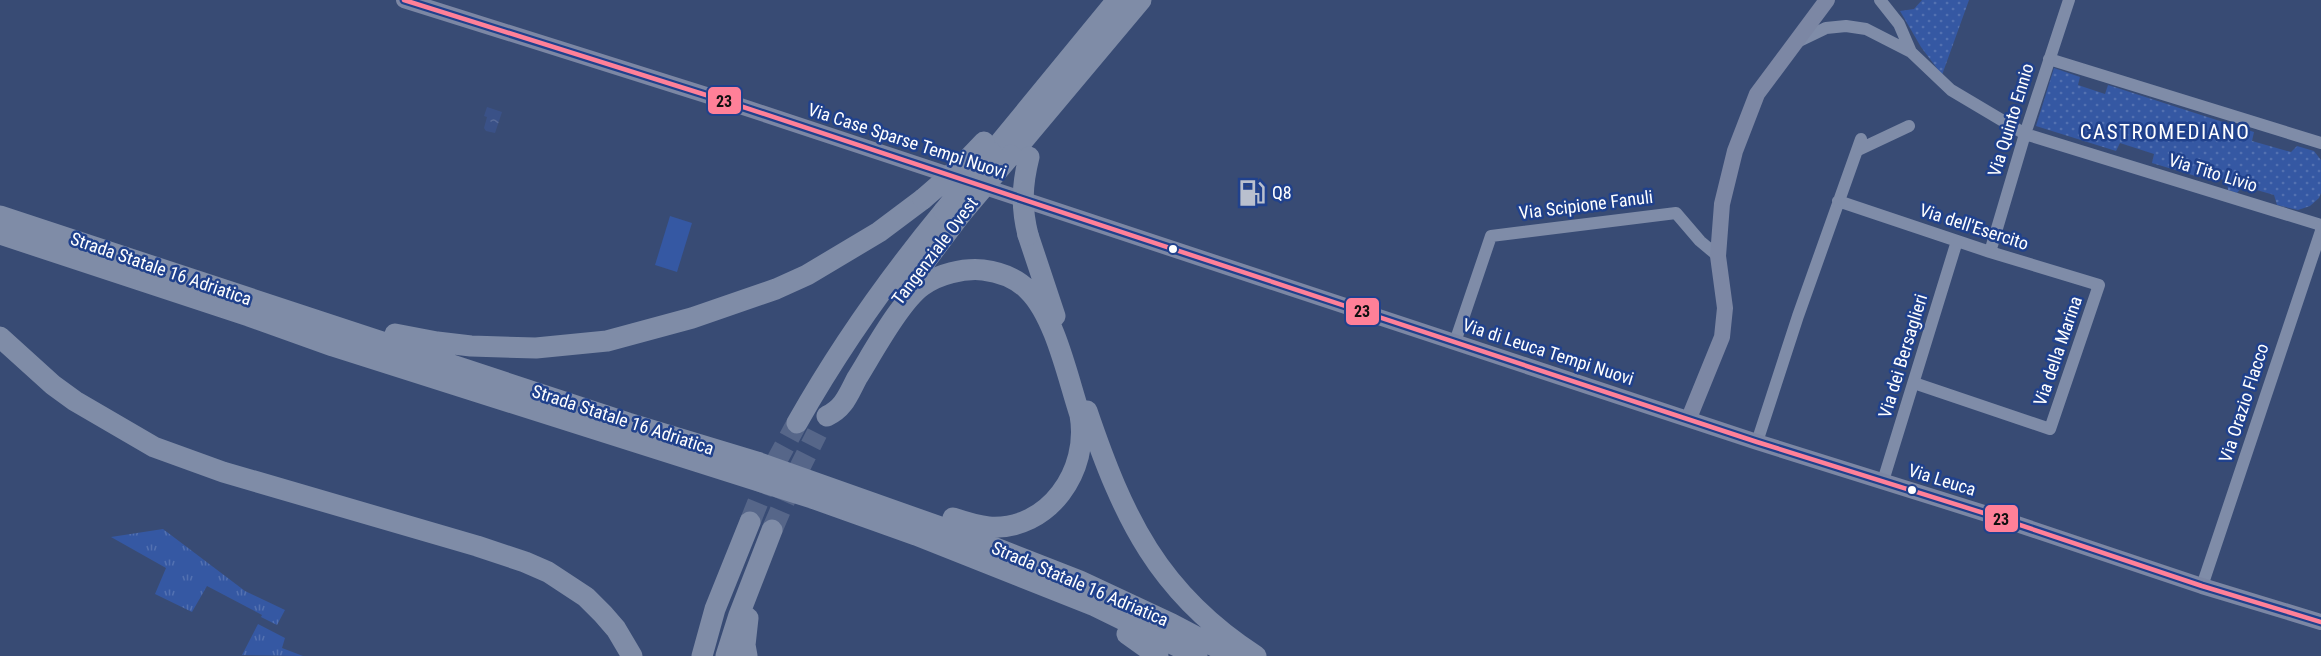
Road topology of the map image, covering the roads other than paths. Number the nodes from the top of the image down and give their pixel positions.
1 (404, 0) edge
2 (1142, 0) edge
3 (1827, 0) edge
4 (1880, 0) edge
5 (2069, 0) edge
6 (1111, 7) edge
7 (1794, 43) junction
8 (1911, 52) junction
9 (2049, 59) junction
10 (1909, 126) dead end
11 (2025, 134) junction
12 (2321, 143) edge
13 (1005, 151) junction
14 (1838, 201) junction
15 (0, 207) edge
16 (952, 212) junction
17 (0, 216) edge
18 (2321, 225) edge
19 (2321, 231) edge
20 (0, 234) edge
21 (70, 238) junction
22 (1958, 241) junction
23 (1990, 252) junction
24 (1718, 256) junction
25 (209, 285) junction
26 (2099, 285) joint
27 (1396, 323) joint
28 (0, 337) edge
29 (1455, 342) junction
30 (1914, 383) junction
31 (1689, 418) junction
32 (797, 423) tunnel mouth
33 (1757, 442) junction
34 (758, 462) junction
35 (1883, 482) junction
36 (822, 502) junction
37 (750, 522) tunnel mouth
38 (2202, 586) junction
39 (2321, 622) edge
40 (632, 656) edge
41 (702, 656) edge
42 (726, 656) edge
43 (747, 656) edge
44 (1158, 656) edge
45 (1197, 656) edge
46 (1233, 656) edge
47 (1256, 656) edge

1 - 27 street, Via Case Sparse Tempi Nuovi
2 - 13 highway, Tangenziale Ovest
3 - 7 street
4 - 8 street
5 - 9 street, Via Quinto Ennio
6 - 13 highway, Tangenziale Ovest
7 - 8 street
7 - 24 street
8 - 11 street, Via Tito Livio
9 - 11 street, Via Quinto Ennio
9 - 12 street
10 - 14 street
11 - 18 street, Via Tito Livio
11 - 23 street, Via Quinto Ennio
13 - 16 highway, Tangenziale Ovest, bridge
13 - 25 highway, bridge
13 - 47 highway, bridge
14 - 22 street, Via dell'Esercito
14 - 33 street
15 - 21 highway
16 - 32 highway, Tangenziale Ovest
16 - 34 highway, Tangenziale Ovest
17 - 21 highway, Strada Statale 16 Adriatica
19 - 38 street, Via Orazio Flacco
20 - 36 highway, Strada Statale 16 Adriatica
21 - 25 highway, Strada Statale 16 Adriatica
22 - 23 street, Via dell'Esercito
22 - 30 street, Via dei Bersaglieri
23 - 26 street, Via dell'Esercito
24 - 29 street, Via Scipione Fanuli
24 - 31 street
25 - 34 highway, Strada Statale 16 Adriatica
26 - 30 street, Via della Marina
27 - 29 street, Via di Leuca Tempi Nuovi
28 - 40 highway
29 - 31 street, Via di Leuca Tempi Nuovi
30 - 35 street, Via dei Bersaglieri
31 - 33 street, Via Leuca
33 - 35 street, Via Leuca
34 - 46 highway, Strada Statale 16 Adriatica
35 - 38 street, Via Leuca
36 - 44 highway
36 - 45 highway, Strada Statale 16 Adriatica
37 - 41 highway
38 - 39 street, Via Leuca
42 - 43 highway

